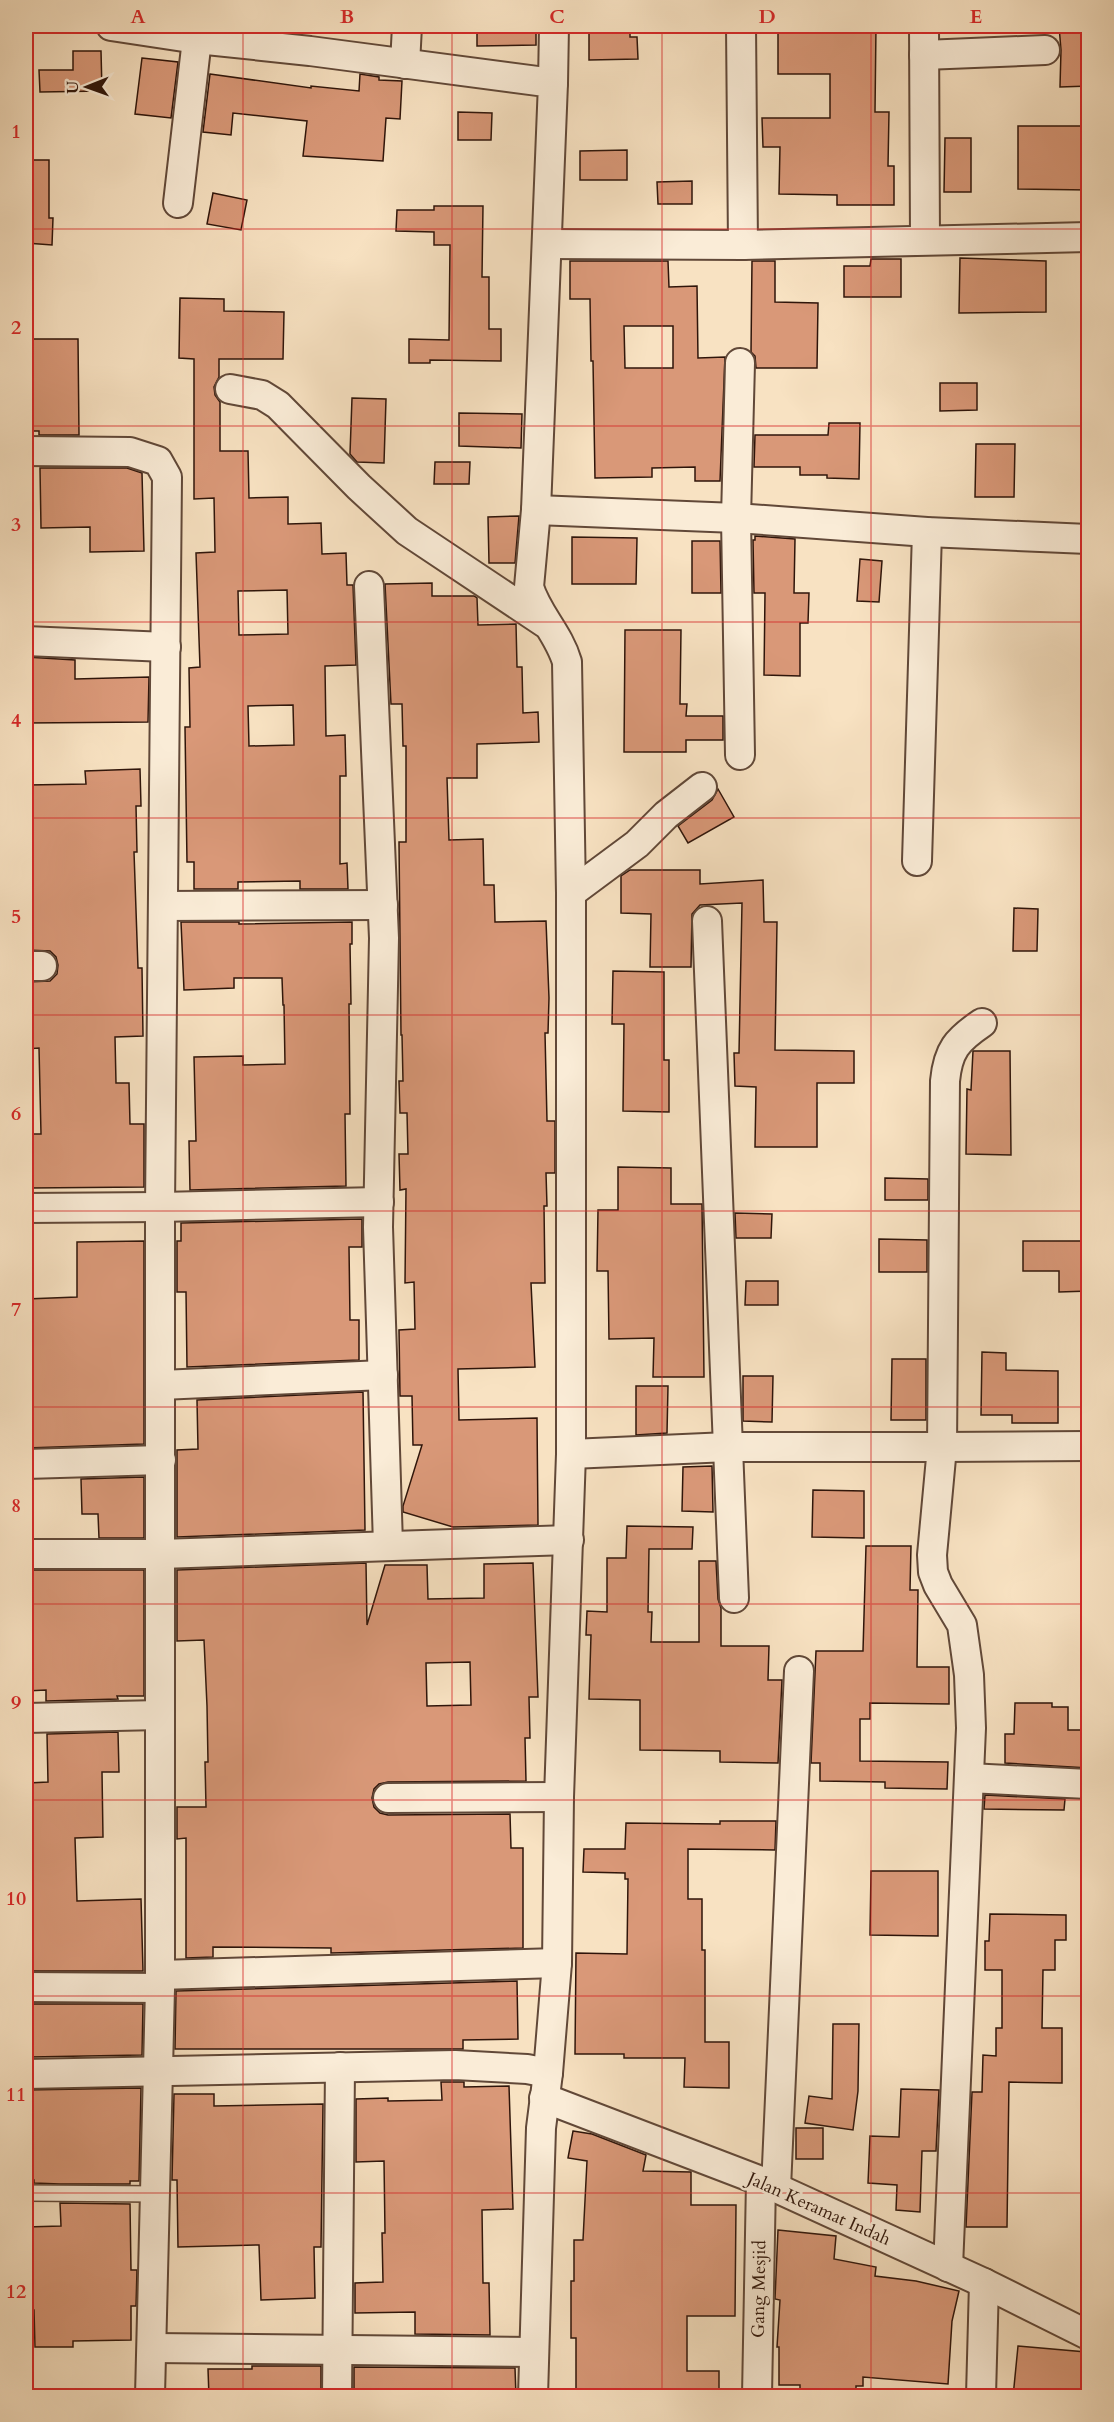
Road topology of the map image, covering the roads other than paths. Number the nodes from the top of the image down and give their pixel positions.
1 (111, 26) edge
2 (407, 26) edge
3 (554, 26) edge
4 (741, 26) edge
5 (924, 26) edge
6 (186, 34) edge
7 (1046, 50) dead end
8 (924, 55) junction
9 (405, 64) junction
10 (553, 83) junction
11 (178, 203) dead end
12 (1089, 237) edge
13 (925, 240) junction
14 (547, 244) junction
15 (743, 245) junction
16 (740, 363) dead end
17 (230, 388) dead end
18 (26, 450) edge
19 (536, 510) junction
20 (736, 518) junction
21 (927, 532) junction
22 (1089, 539) edge
23 (369, 586) dead end
24 (547, 624) junction
25 (26, 641) edge
26 (166, 647) junction
27 (740, 755) dead end
28 (702, 787) dead end
29 (917, 861) dead end
30 (571, 893) junction
31 (382, 905) junction
32 (164, 906) junction
33 (706, 921) dead end
34 (982, 1023) dead end
35 (379, 1202) junction
36 (160, 1207) junction
37 (26, 1208) edge
38 (383, 1375) junction
39 (161, 1385) junction
40 (1089, 1446) edge
41 (728, 1447) junction
42 (942, 1448) junction
43 (571, 1454) junction
44 (161, 1460) junction
45 (26, 1464) edge
46 (569, 1540) junction
47 (388, 1545) junction
48 (26, 1554) edge
49 (161, 1554) junction
50 (734, 1598) dead end
51 (799, 1671) dead end
52 (160, 1715) junction
53 (26, 1718) edge
54 (969, 1778) junction
55 (1089, 1784) edge
56 (559, 1797) junction
57 (388, 1798) dead end
58 (557, 1963) junction
59 (160, 1982) junction
60 (26, 1987) edge
61 (340, 2067) junction
62 (159, 2072) junction
63 (26, 2074) edge
64 (546, 2085) junction
65 (769, 2184) junction
66 (26, 2193) edge
67 (156, 2194) junction
68 (948, 2267) junction
69 (984, 2283) junction
70 (1089, 2335) edge
71 (153, 2348) junction
72 (337, 2350) junction
73 (534, 2352) junction
74 (150, 2397) edge
75 (337, 2397) edge
76 (533, 2397) edge
77 (757, 2397) edge
78 (981, 2397) edge

1 - 6 street
2 - 9 street
3 - 10 street
4 - 15 street
5 - 8 street
6 - 9 street
6 - 11 street
7 - 8 street
8 - 13 street
9 - 10 street
10 - 14 street
12 - 13 street
13 - 15 street
14 - 15 street
14 - 19 street
16 - 20 street
17 - 24 street
18 - 26 street
19 - 20 street
19 - 24 street
20 - 21 street
20 - 27 street
21 - 22 street
21 - 29 street
23 - 31 street
24 - 30 street
25 - 26 street
26 - 32 street
28 - 30 street
30 - 43 street
31 - 32 street
31 - 35 street
32 - 36 street
33 - 41 street
34 - 42 street
35 - 36 street
35 - 38 street
36 - 37 street
36 - 39 street
38 - 39 street
38 - 47 street
39 - 44 street
40 - 42 street
41 - 42 street
41 - 43 street
41 - 50 street
42 - 54 street
43 - 46 street
44 - 45 street
44 - 49 street
46 - 47 street
46 - 56 street
47 - 49 street
48 - 49 street
49 - 52 street
51 - 65 street, Gang Mesjid
52 - 53 street
52 - 59 street
54 - 55 street
54 - 68 street
56 - 57 street
56 - 58 street
58 - 59 street
58 - 64 street
59 - 60 street
59 - 62 street
61 - 62 street, Jalan Keramat Indah
61 - 64 street, Jalan Keramat Indah
61 - 72 street
62 - 63 street, Jalan Keramat Indah
62 - 67 street
64 - 65 street, Jalan Keramat Indah
64 - 73 street
65 - 68 street, Jalan Keramat Indah
65 - 77 street, Gang Mesjid
66 - 67 lane
67 - 71 street
68 - 69 street, Jalan Keramat Indah
69 - 70 street, Jalan Keramat Indah
69 - 78 street
71 - 72 street
71 - 74 street
72 - 73 street
72 - 75 street
73 - 76 street

